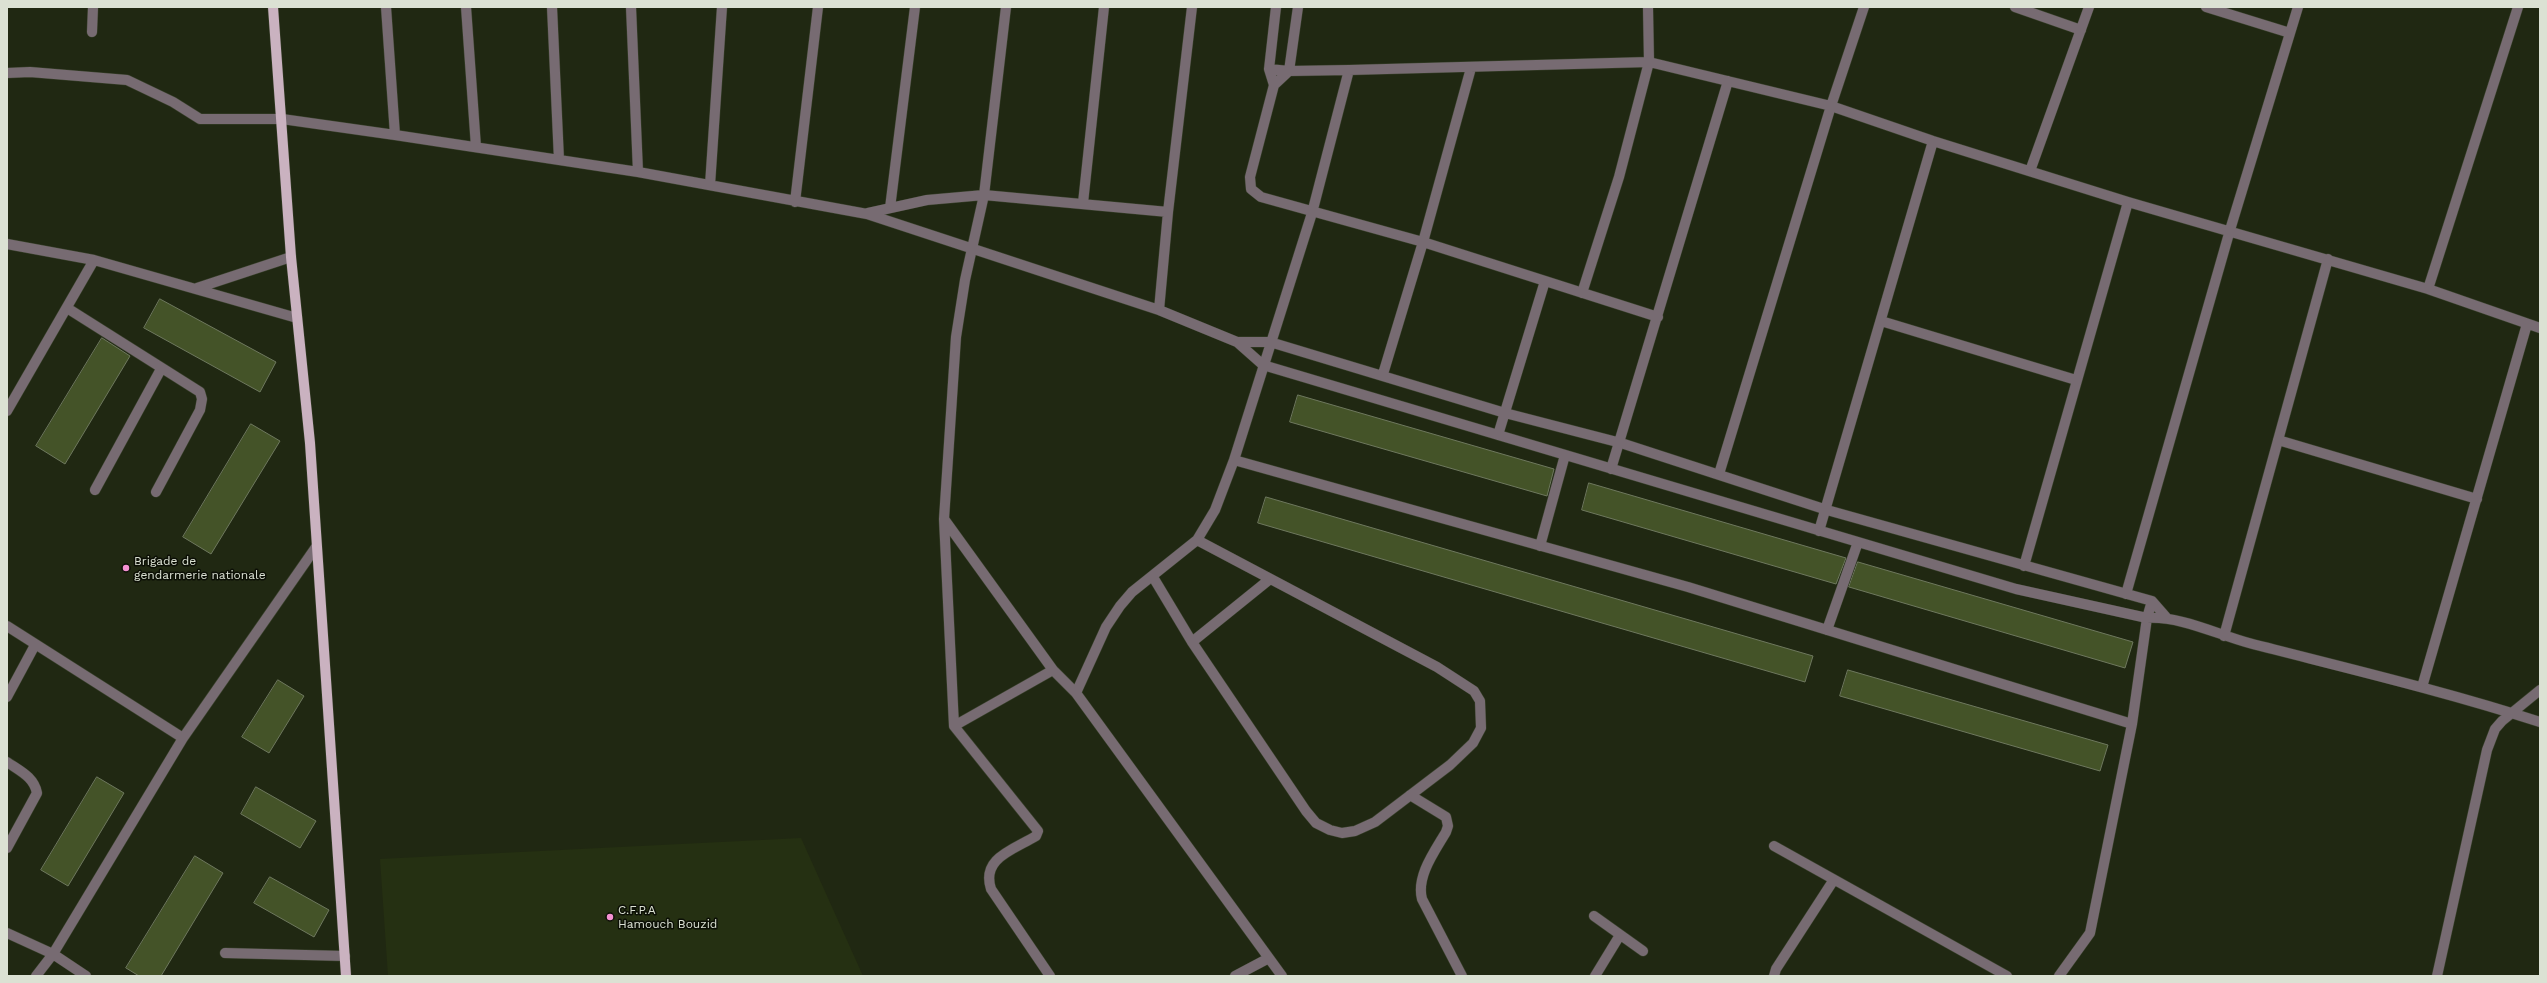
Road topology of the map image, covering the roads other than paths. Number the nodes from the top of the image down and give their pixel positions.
1 (93, 7) edge
2 (273, 7) edge
3 (386, 7) edge
4 (466, 7) edge
5 (552, 7) edge
6 (631, 7) edge
7 (722, 7) edge
8 (818, 7) edge
9 (915, 7) edge
10 (1006, 7) edge
11 (1104, 7) edge
12 (1192, 7) edge
13 (1276, 7) edge
14 (1298, 7) edge
15 (1648, 7) edge
16 (1864, 7) edge
17 (2015, 7) edge
18 (2089, 7) edge
19 (2206, 7) edge
20 (2298, 7) edge
21 (2518, 7) edge
22 (2081, 30) junction
23 (92, 32) dead end
24 (2290, 33) junction
25 (1649, 62) junction
26 (1269, 68) junction
27 (1471, 68) junction
28 (1349, 70) junction
29 (1289, 71) junction
30 (7, 73) edge
31 (1728, 81) junction
32 (1274, 85) junction
33 (1831, 106) junction
34 (282, 119) junction
35 (396, 134) junction
36 (1933, 141) junction
37 (476, 147) junction
38 (558, 160) junction
39 (2030, 171) junction
40 (638, 172) junction
41 (710, 185) junction
42 (984, 195) junction
43 (794, 202) junction
44 (2128, 202) junction
45 (1083, 203) junction
46 (890, 208) junction
47 (1168, 212) junction
48 (1312, 213) junction
49 (867, 214) junction
50 (2230, 230) junction
51 (1423, 242) junction
52 (7, 244) edge
53 (972, 247) junction
54 (291, 257) junction
55 (94, 260) junction
56 (2328, 260) junction
57 (1545, 281) junction
58 (196, 288) junction
59 (2428, 289) junction
60 (1582, 293) junction
61 (67, 308) junction
62 (1159, 310) junction
63 (1658, 317) junction
64 (297, 318) junction
65 (1881, 321) junction
66 (2527, 324) junction
67 (2540, 328) edge
68 (1237, 342) junction
69 (1270, 342) junction
70 (1262, 366) junction
71 (162, 369) junction
72 (1383, 374) junction
73 (2076, 380) junction
74 (7, 411) edge
75 (1505, 413) junction
76 (1498, 435) junction
77 (2278, 440) junction
78 (1621, 443) junction
79 (1565, 455) junction
80 (1234, 460) junction
81 (1612, 469) junction
82 (1719, 474) junction
83 (95, 490) dead end
84 (156, 492) dead end
85 (2476, 499) junction
86 (1827, 510) junction
87 (944, 519) junction
88 (1819, 531) junction
89 (1197, 540) junction
90 (1858, 542) junction
91 (1540, 546) junction
92 (316, 547) junction
93 (2024, 566) junction
94 (1153, 577) junction
95 (1270, 579) junction
96 (2126, 594) junction
97 (2152, 601) junction
98 (2166, 617) junction
99 (2147, 618) junction
100 (7, 626) edge
101 (1827, 630) junction
102 (2224, 636) junction
103 (1192, 642) junction
104 (35, 645) junction
105 (1053, 670) junction
106 (2422, 687) junction
107 (2540, 690) edge
108 (1076, 694) junction
109 (7, 697) edge
110 (2511, 712) junction
111 (2540, 722) edge
112 (2132, 724) junction
113 (954, 726) junction
114 (183, 738) junction
115 (7, 762) edge
116 (1410, 795) junction
117 (1774, 846) dead end
118 (7, 848) edge
119 (1833, 880) junction
120 (1594, 916) dead end
121 (7, 933) edge
122 (1620, 935) junction
123 (1643, 951) dead end
124 (226, 953) dead end
125 (53, 954) junction
126 (345, 956) junction
127 (1269, 958) junction
128 (36, 976) edge
129 (86, 976) edge
130 (346, 976) edge
131 (1050, 976) edge
132 (1235, 976) edge
133 (1282, 976) edge
134 (1462, 976) edge
135 (1594, 976) edge
136 (1774, 976) edge
137 (2007, 976) edge
138 (2060, 976) edge
139 (2437, 976) edge

1 - 23 street
2 - 34 main road
3 - 35 street
4 - 37 street
5 - 38 street
6 - 40 street
7 - 41 street
8 - 43 street
9 - 46 street
10 - 42 street
11 - 45 street
12 - 47 street
13 - 26 street
14 - 29 street
15 - 25 street
16 - 33 street
17 - 22 street
18 - 22 street
19 - 24 street
20 - 24 street
21 - 59 street
22 - 39 street
24 - 50 street
25 - 27 street
25 - 31 street
25 - 60 street
26 - 29 street
26 - 32 street
27 - 28 street
27 - 51 street
28 - 29 street
28 - 48 street
29 - 32 street
30 - 34 street
31 - 33 street
31 - 63 street
32 - 48 street
33 - 36 street
33 - 82 street
34 - 35 street
34 - 54 main road
35 - 37 street
36 - 39 street
36 - 65 street
37 - 38 street
38 - 40 street
39 - 44 street
40 - 41 street
41 - 43 street
42 - 45 street
42 - 46 street
42 - 53 street
43 - 49 street
44 - 50 street
44 - 73 street
45 - 47 street
46 - 49 street
47 - 62 street
48 - 51 street
48 - 69 street
49 - 53 street
50 - 56 street
50 - 96 street
51 - 57 street
51 - 72 street
52 - 55 street
53 - 62 street
53 - 87 street
54 - 58 street
54 - 64 main road
55 - 58 street
55 - 61 street
56 - 59 street
56 - 77 street
57 - 60 street
57 - 75 street
58 - 64 street
59 - 66 street
60 - 63 street
61 - 71 street
61 - 74 street
62 - 68 street
63 - 78 street
64 - 92 main road
65 - 73 street
65 - 86 street
66 - 67 street
66 - 85 street
68 - 69 street
68 - 70 street
69 - 70 street
69 - 72 street
70 - 76 street
70 - 80 street
71 - 83 street
71 - 84 street
72 - 75 street
73 - 93 street
75 - 76 street
75 - 78 street
76 - 79 street
77 - 85 street
77 - 102 street
78 - 81 street
78 - 82 street
79 - 81 street
79 - 91 street
80 - 89 street
80 - 91 street
81 - 88 street
82 - 86 street
85 - 106 street
86 - 88 street
86 - 93 street
87 - 105 street
87 - 113 street
88 - 90 street
89 - 94 street
89 - 95 street
90 - 99 street
90 - 101 street
91 - 101 street
92 - 114 street
92 - 126 main road
93 - 96 street
94 - 103 street
94 - 108 street
95 - 103 street
95 - 116 street
96 - 97 street
97 - 98 street
97 - 99 street
98 - 99 street
98 - 102 street
99 - 112 street
100 - 104 street
101 - 112 street
102 - 106 street
103 - 116 street
104 - 109 street
104 - 114 street
105 - 108 street
105 - 113 street
106 - 110 street
107 - 110 street
108 - 127 street
110 - 111 street
110 - 139 street
112 - 138 street
113 - 131 street
114 - 125 street
115 - 118 street
116 - 134 street
117 - 119 street
119 - 136 street
119 - 137 street
120 - 122 street
121 - 125 street
122 - 123 street
122 - 135 street
124 - 126 street
125 - 128 street
125 - 129 street
126 - 130 main road
127 - 132 street
127 - 133 street

